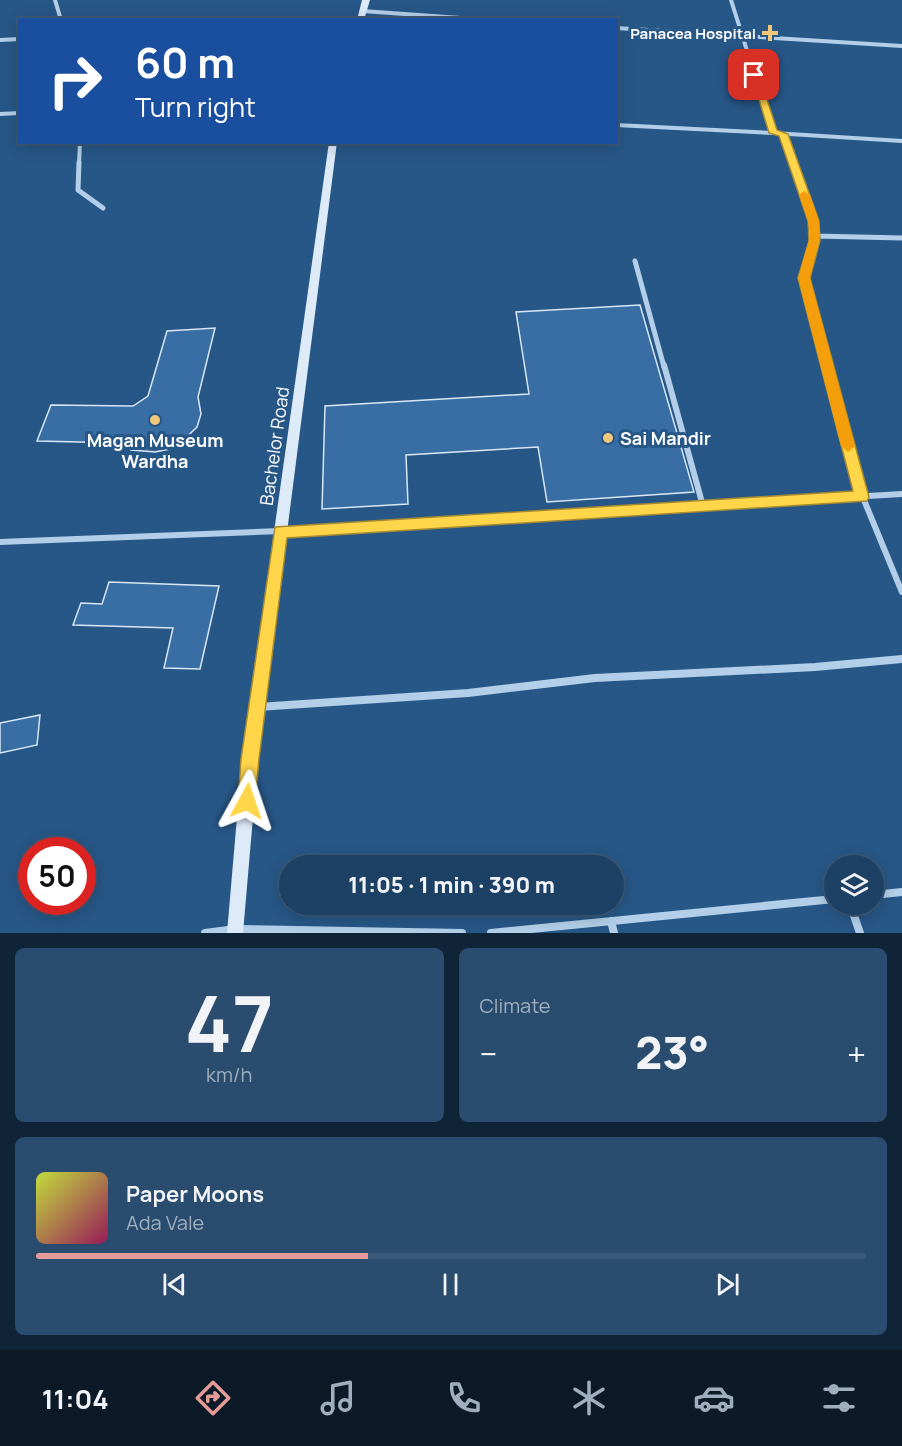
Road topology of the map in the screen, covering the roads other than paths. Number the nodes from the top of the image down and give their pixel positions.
1 (55, 0) edge
2 (366, 0) edge
3 (731, 0) edge
4 (361, 15) edge
5 (60, 18) edge
6 (438, 18) edge
7 (618, 28) edge
8 (741, 36) junction
9 (18, 39) edge
10 (0, 40) edge
11 (902, 46) edge
12 (18, 113) edge
13 (0, 114) edge
14 (618, 125) edge
15 (773, 133) junction
16 (783, 134) junction
17 (902, 141) edge
18 (80, 144) edge
19 (333, 144) edge
20 (103, 208) dead end
21 (815, 236) junction
22 (902, 238) edge
23 (635, 261) dead end
24 (902, 494) edge
25 (862, 497) junction
26 (703, 506) junction
27 (280, 531) junction
28 (0, 542) edge
29 (902, 592) edge
30 (902, 659) edge
31 (257, 707) junction
32 (902, 892) edge
33 (884, 894) edge
34 (824, 900) edge
35 (854, 915) edge
36 (611, 921) junction
37 (236, 931) edge
38 (205, 933) edge
39 (462, 933) edge
40 (491, 933) edge
41 (614, 933) edge
42 (860, 933) edge

1 - 5 street
2 - 4 main road
3 - 8 street
4 - 6 street
7 - 8 street
8 - 11 street
8 - 15 street
9 - 10 street
12 - 13 street
14 - 15 street
15 - 16 street
16 - 17 street
16 - 21 street
18 - 20 street
19 - 27 main road, Bachelor Road
21 - 22 street
21 - 25 street
23 - 26 street
24 - 25 street
25 - 26 street
25 - 29 street
26 - 27 street
27 - 28 street
27 - 31 main road, Bachelor Road
30 - 31 street
31 - 37 main road, Bachelor Road
32 - 33 street
34 - 36 street
35 - 42 street
36 - 40 street
36 - 41 street
37 - 38 street
37 - 39 street

